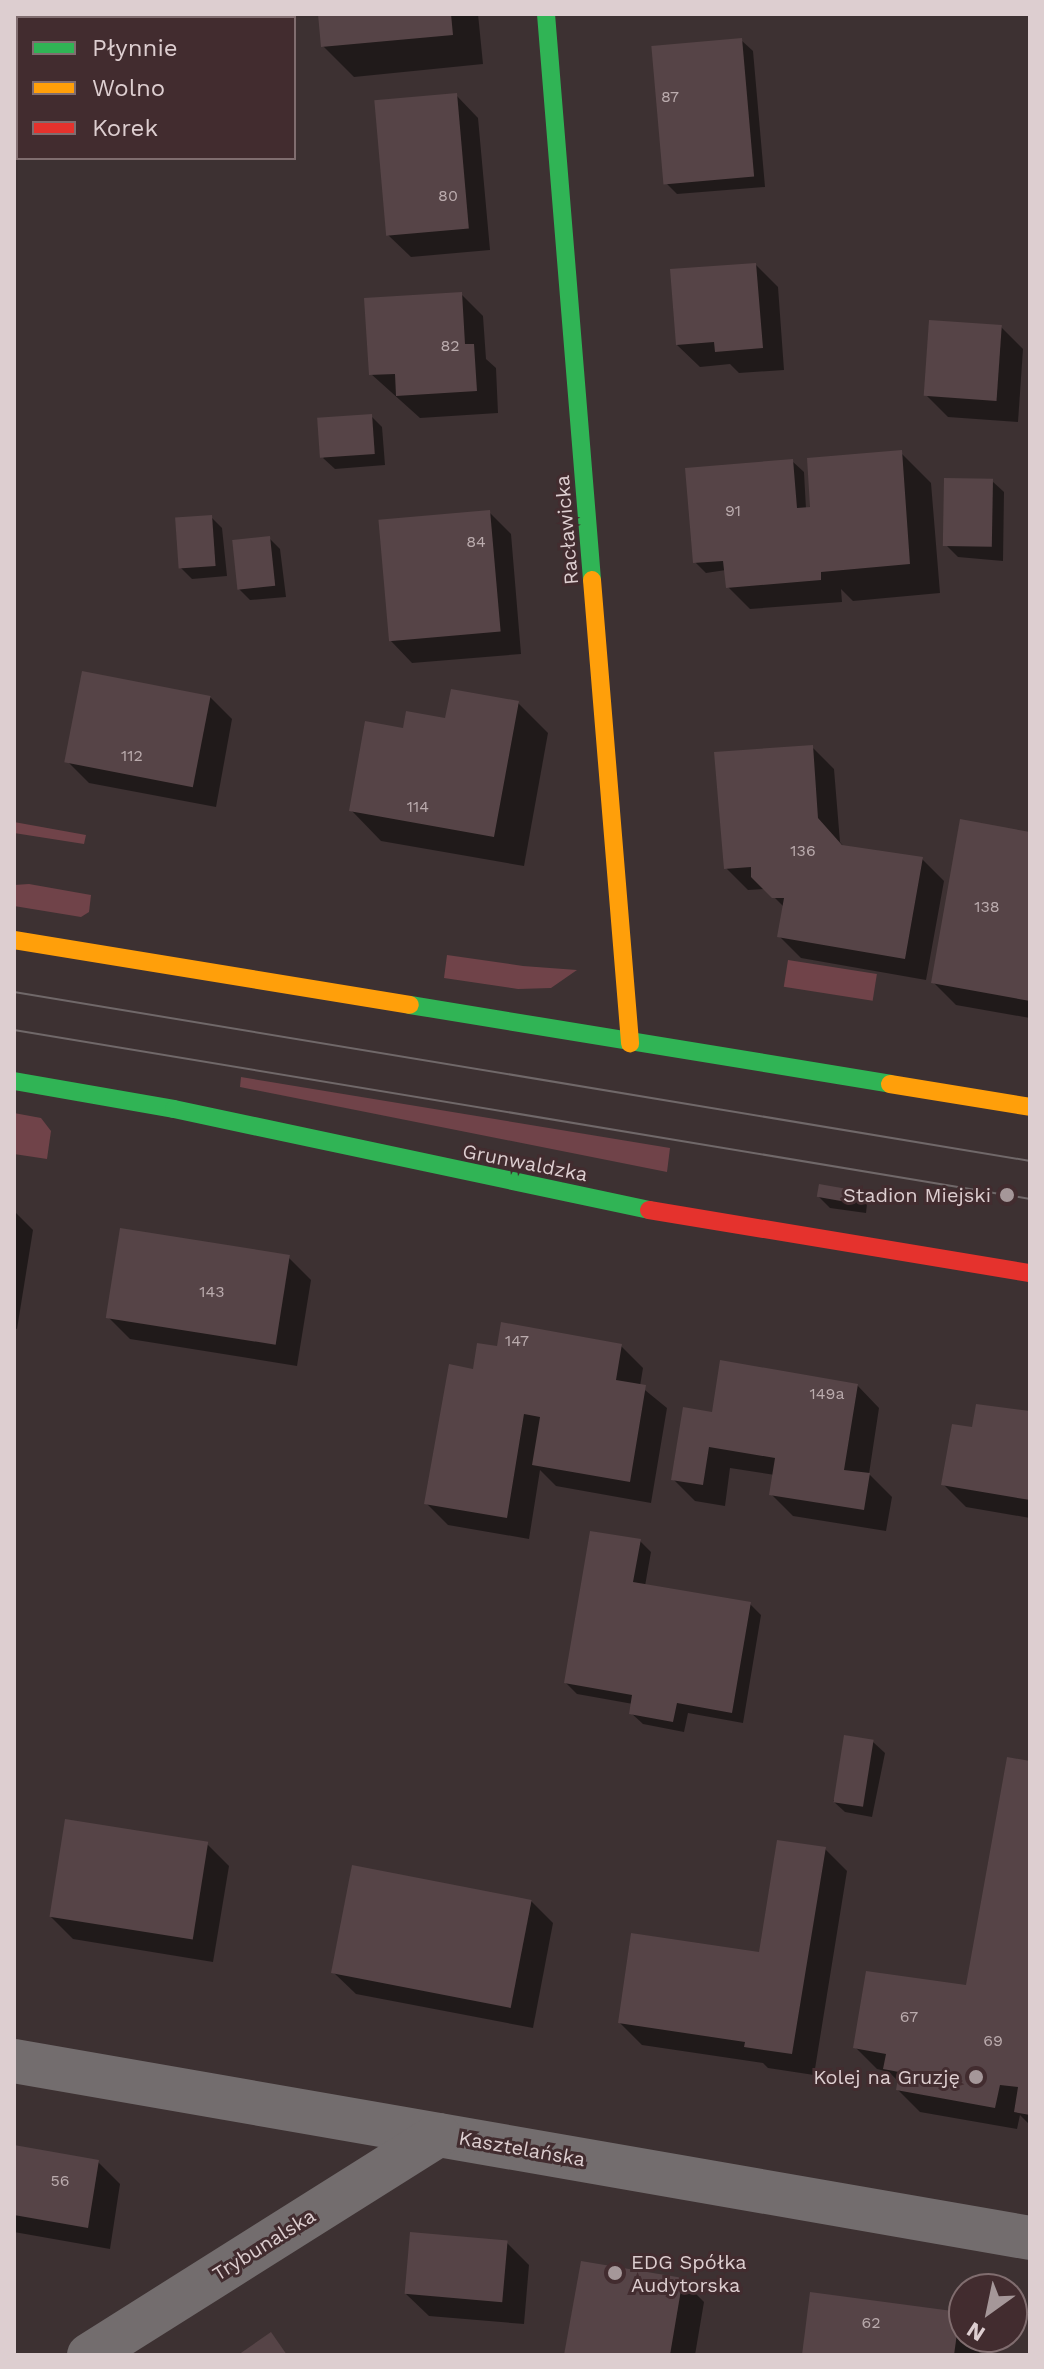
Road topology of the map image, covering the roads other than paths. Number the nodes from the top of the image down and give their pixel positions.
1 (546, 14) edge
2 (14, 940) edge
3 (630, 1043) junction
4 (14, 1081) edge
5 (1030, 1107) edge
6 (1030, 1273) edge
7 (14, 2061) edge
8 (439, 2135) junction
9 (1030, 2238) edge
10 (89, 2355) edge

1 - 3 street, Racławicka
2 - 3 street
3 - 5 street
4 - 6 street, Grunwaldzka
7 - 8 street, Kasztelańska
8 - 9 street, Kasztelańska
8 - 10 street, Trybunalska

